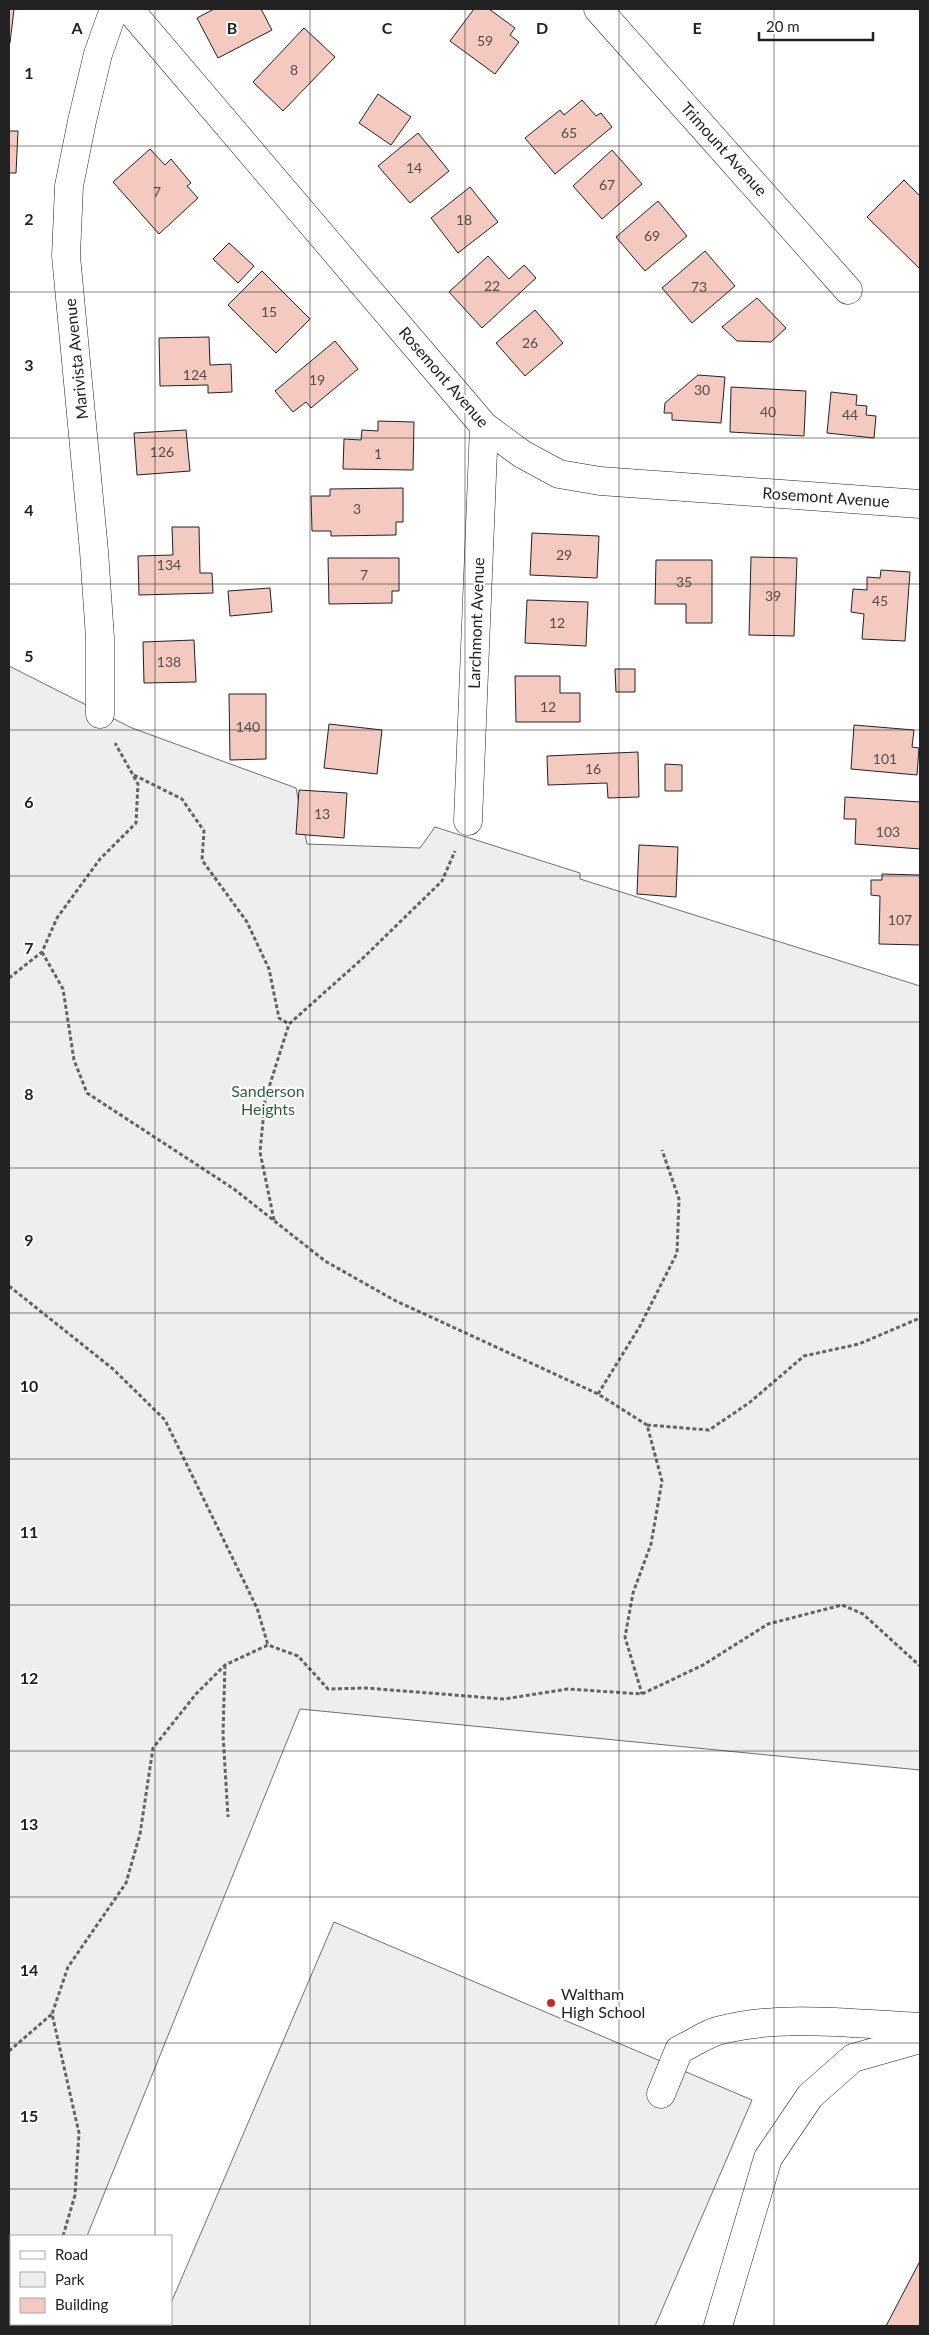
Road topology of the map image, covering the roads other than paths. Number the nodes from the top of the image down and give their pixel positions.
1 (114, 9) edge
2 (129, 9) edge
3 (598, 9) edge
4 (848, 290) dead end
5 (484, 426) junction
6 (920, 504) edge
7 (100, 714) road end
8 (468, 820) road end
9 (920, 2027) edge
10 (920, 2039) edge
11 (661, 2094) dead end
12 (718, 2326) edge

1 - 7 street, Marivista Avenue
2 - 5 street, Rosemont Avenue
3 - 4 street, Trimount Avenue
5 - 6 street, Rosemont Avenue
5 - 8 street, Larchmont Avenue
9 - 11 street
10 - 12 street

